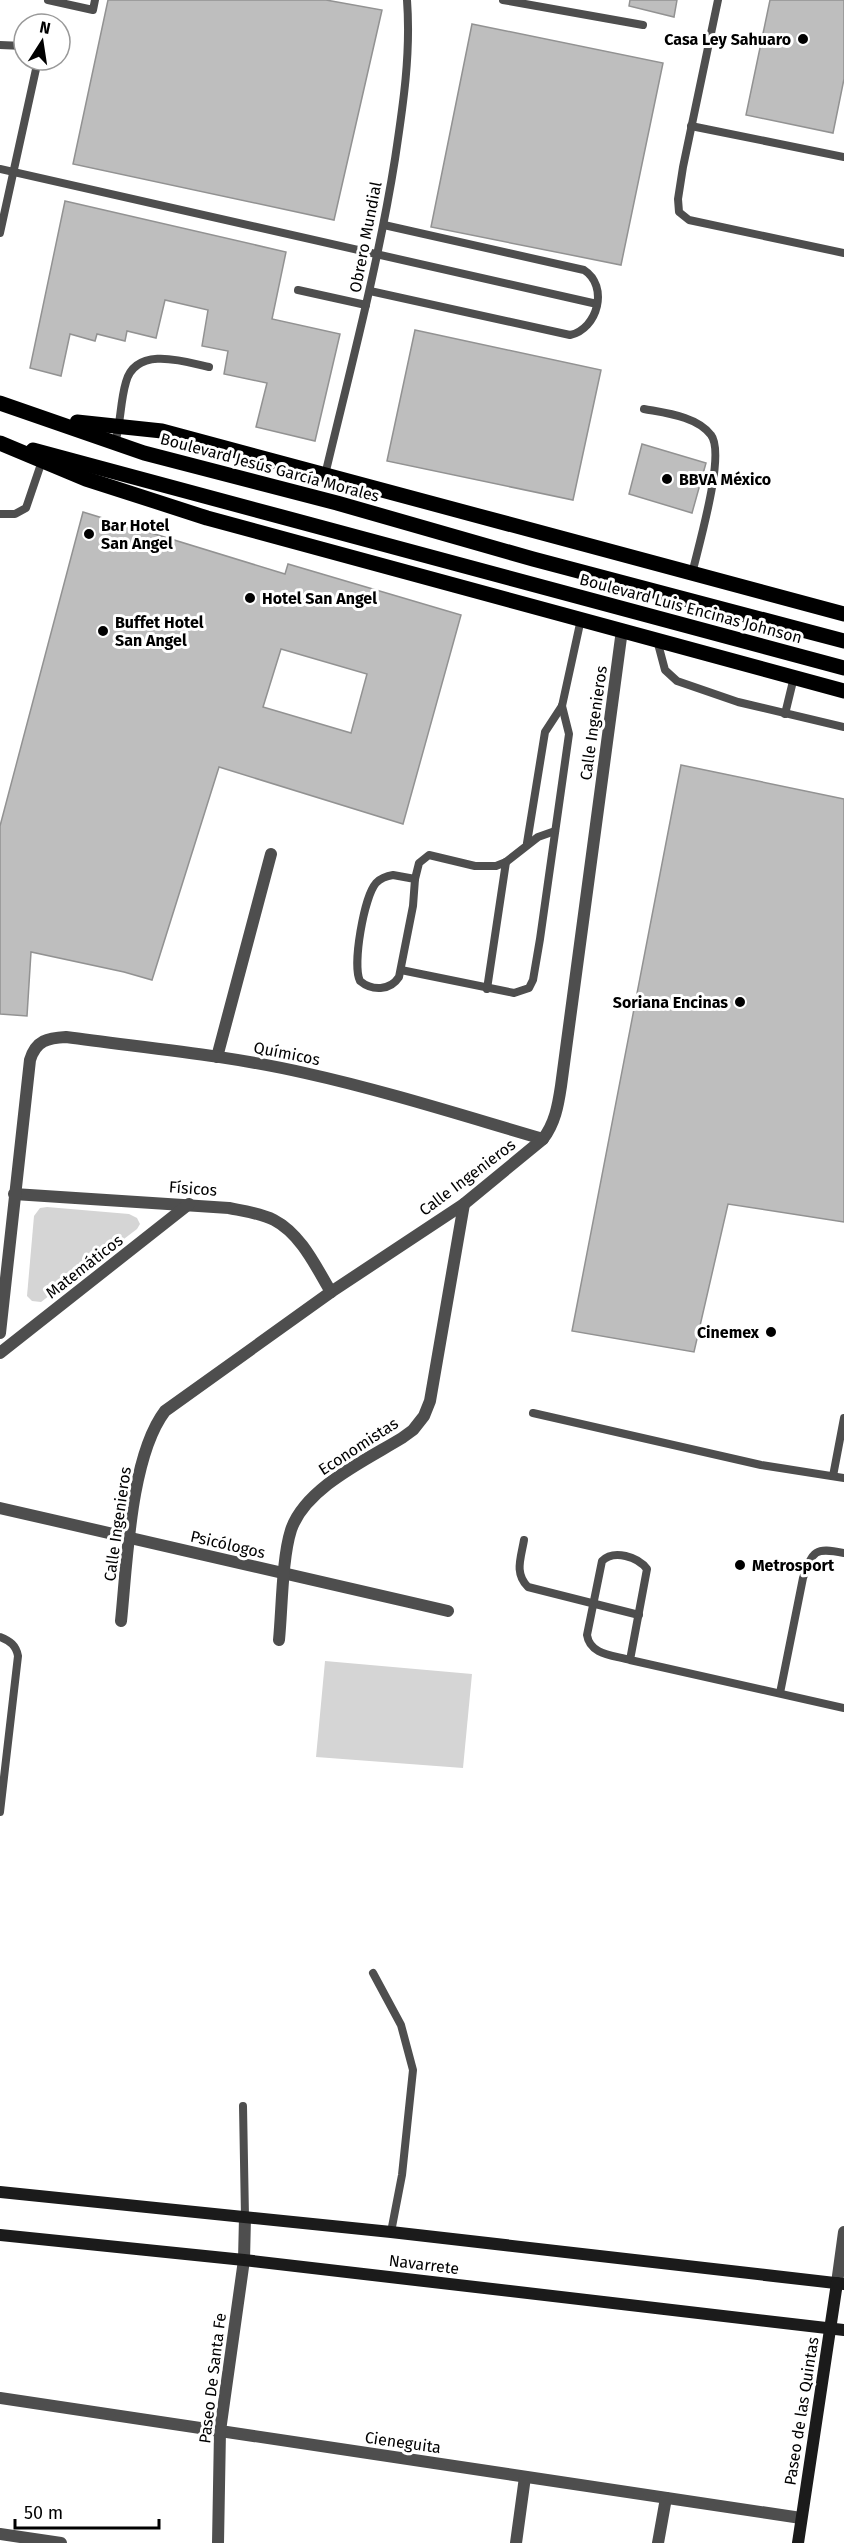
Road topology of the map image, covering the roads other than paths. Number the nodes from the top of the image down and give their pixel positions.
1 (48, 0) edge
2 (95, 0) edge
3 (407, 0) edge
4 (504, 0) edge
5 (718, 0) edge
6 (643, 25) dead end
7 (35, 72) edge
8 (691, 126) junction
9 (844, 158) edge
10 (0, 170) edge
11 (14, 173) junction
12 (384, 225) junction
13 (0, 233) edge
14 (844, 253) edge
15 (378, 255) junction
16 (298, 290) dead end
17 (370, 291) junction
18 (597, 304) junction
19 (366, 305) junction
20 (209, 367) dead end
21 (0, 403) edge
22 (644, 409) dead end
23 (53, 419) junction
24 (120, 427) junction
25 (0, 442) edge
26 (115, 443) junction
27 (43, 458) junction
28 (325, 475) junction
29 (0, 514) edge
30 (533, 559) joint
31 (692, 574) junction
32 (844, 614) edge
33 (581, 619) junction
34 (622, 630) junction
35 (657, 640) junction
36 (844, 641) edge
37 (844, 668) edge
38 (794, 677) junction
39 (844, 691) edge
40 (562, 706) junction
41 (785, 714) junction
42 (844, 727) edge
43 (555, 831) junction
44 (527, 843) junction
45 (271, 854) dead end
46 (506, 862) junction
47 (415, 879) junction
48 (401, 970) junction
49 (487, 989) junction
50 (217, 1057) junction
51 (543, 1139) junction
52 (14, 1194) junction
53 (189, 1204) junction
54 (464, 1204) junction
55 (332, 1292) junction
56 (0, 1333) edge
57 (0, 1353) edge
58 (533, 1413) dead end
59 (844, 1418) edge
60 (833, 1476) junction
61 (844, 1478) edge
62 (0, 1508) edge
63 (130, 1538) junction
64 (524, 1540) dead end
65 (844, 1553) edge
66 (285, 1574) junction
67 (593, 1604) junction
68 (448, 1611) dead end
69 (639, 1615) junction
70 (121, 1622) dead end
71 (0, 1637) edge
72 (279, 1640) dead end
73 (630, 1660) junction
74 (780, 1693) junction
75 (844, 1708) edge
76 (0, 1812) edge
77 (373, 1973) dead end
78 (243, 2106) dead end
79 (0, 2192) edge
80 (245, 2217) junction
81 (392, 2232) junction
82 (844, 2232) edge
83 (0, 2235) edge
84 (244, 2260) junction
85 (841, 2284) edge
86 (831, 2328) junction
87 (844, 2330) edge
88 (0, 2398) edge
89 (220, 2431) junction
90 (525, 2477) junction
91 (666, 2498) junction
92 (801, 2518) junction
93 (0, 2534) edge
94 (61, 2543) edge
95 (218, 2543) edge
96 (516, 2543) edge
97 (658, 2543) edge
98 (798, 2543) edge

1 - 2 lane
3 - 12 lane, Obrero Mundial
4 - 6 lane
5 - 8 lane
7 - 11 lane
8 - 9 lane
8 - 14 lane
10 - 11 lane
11 - 13 lane
11 - 15 lane
12 - 15 lane, Obrero Mundial
12 - 18 lane
15 - 17 lane, Obrero Mundial
15 - 18 lane
16 - 19 lane
17 - 18 lane
17 - 19 lane, Obrero Mundial
19 - 28 lane, Obrero Mundial
20 - 24 lane
21 - 23 main road, Boulevard Jesús García Morales
22 - 31 lane
23 - 24 main road
23 - 26 main road, Boulevard Jesús García Morales
24 - 26 lane
24 - 28 main road
25 - 27 main road
26 - 30 main road, Boulevard Jesús García Morales
27 - 29 lane
27 - 33 main road
27 - 37 main road, Boulevard Luis Encinas Johnson
28 - 31 main road
30 - 36 main road, Boulevard Luis Encinas Johnson
31 - 32 main road
33 - 34 main road
33 - 40 lane
34 - 35 main road
34 - 51 street, Calle Ingenieros
35 - 38 main road
35 - 41 lane
38 - 39 main road
38 - 41 lane
40 - 43 lane
40 - 44 lane
41 - 42 lane
43 - 44 lane
43 - 49 lane
44 - 46 lane
45 - 50 street
46 - 47 lane
46 - 49 lane
47 - 48 lane
47 - 48 lane
48 - 49 lane
50 - 51 street, Químicos
50 - 52 street, Químicos
51 - 54 street, Calle Ingenieros
52 - 53 street, Físicos
52 - 56 street
53 - 55 street, Físicos
53 - 57 street, Matemáticos
54 - 55 street, Calle Ingenieros
54 - 66 street, Economistas
55 - 63 street, Calle Ingenieros
58 - 60 lane
59 - 60 lane
60 - 61 lane
62 - 63 street, Psicólogos
63 - 66 street, Psicólogos
63 - 70 street, Calle Ingenieros
64 - 67 lane
65 - 74 lane
66 - 68 street, Psicólogos
66 - 72 street, Economistas
67 - 69 lane
67 - 69 lane
67 - 73 lane
69 - 73 lane
71 - 76 lane
73 - 74 lane
74 - 75 lane
77 - 81 lane
78 - 80 lane
79 - 80 main road, Navarrete
80 - 81 main road, Navarrete
80 - 84 street, Paseo De Santa Fe
81 - 85 main road, Navarrete
82 - 85 street
83 - 84 main road, Navarrete
84 - 86 main road, Navarrete
84 - 89 street, Paseo De Santa Fe
85 - 86 main road, Paseo de las Quintas
86 - 87 main road, Navarrete
86 - 92 main road, Paseo de las Quintas
88 - 89 street, Cieneguita
89 - 90 street, Cieneguita
89 - 95 street, Paseo De Santa Fe
90 - 91 street, Cieneguita
90 - 96 street
91 - 92 street, Cieneguita
91 - 97 street
92 - 98 main road, Paseo de las Quintas
93 - 94 street

